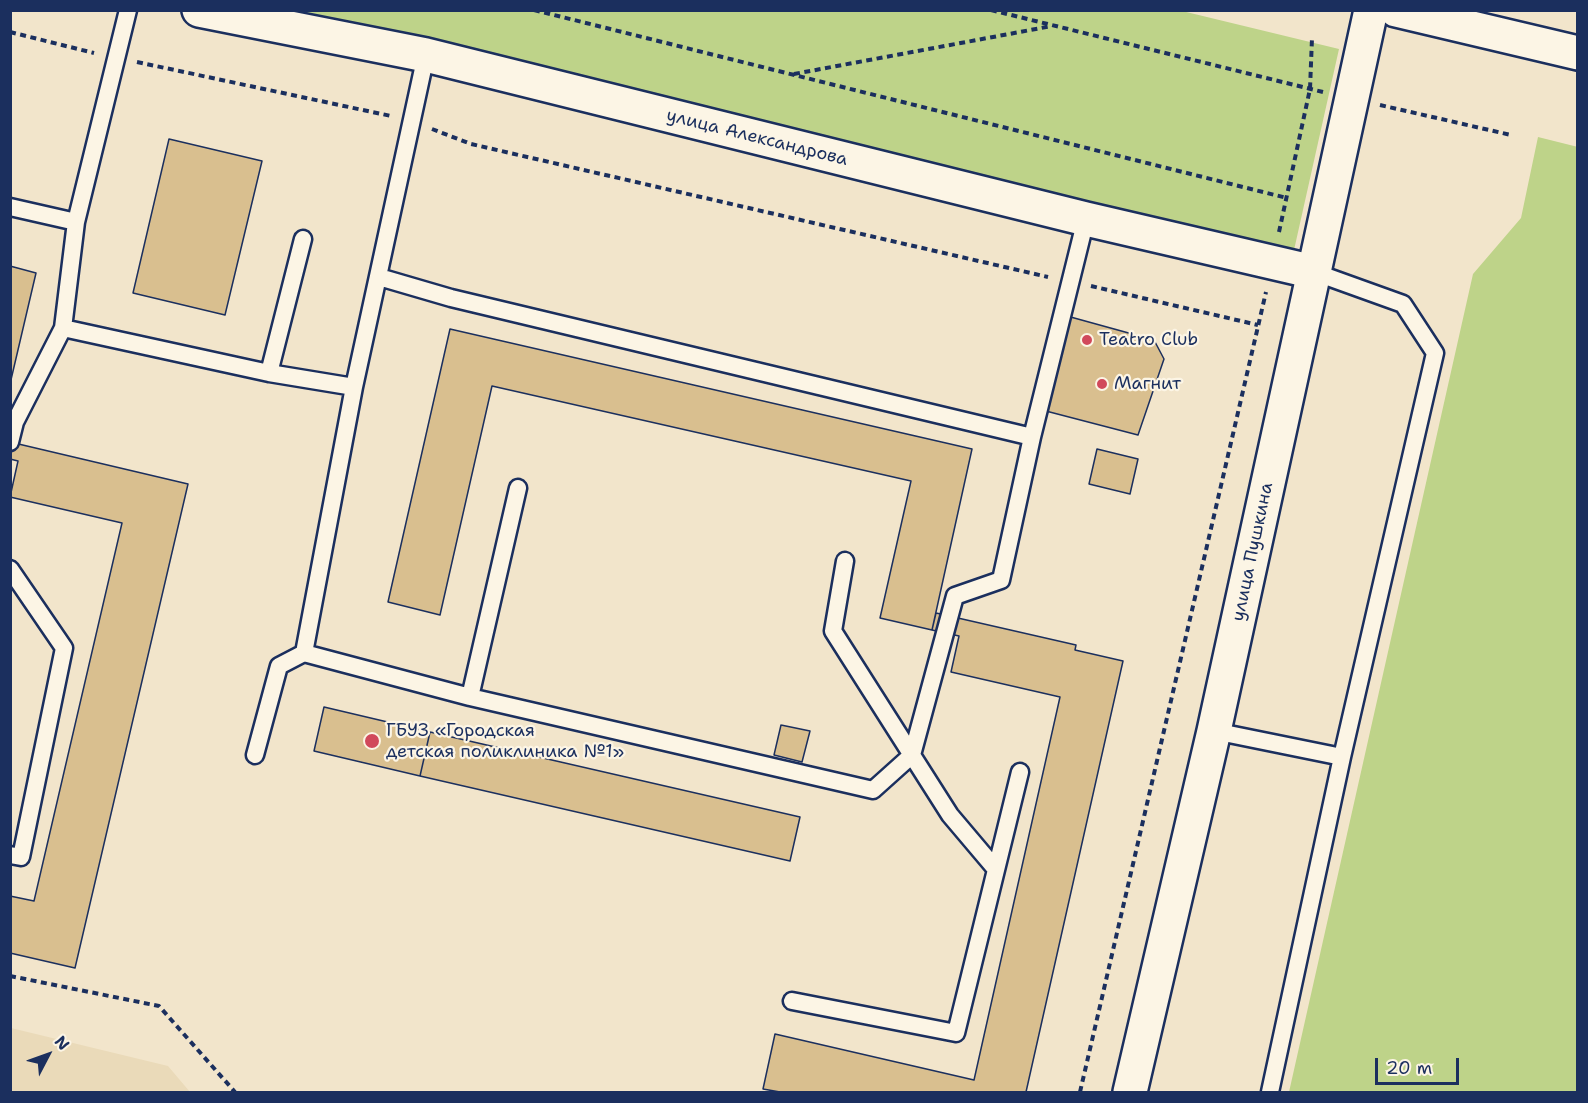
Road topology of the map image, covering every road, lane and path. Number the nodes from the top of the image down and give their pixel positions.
1 (128, 10) edge
2 (199, 10) edge
3 (534, 10) edge
4 (991, 10) edge
5 (1371, 10) edge
6 (1396, 10) edge
7 (1056, 26) junction
8 (10, 32) edge
9 (1312, 38) dead end
10 (1578, 53) edge
11 (426, 55) junction
12 (117, 58) junction
13 (790, 74) junction
14 (1310, 89) junction
15 (1375, 103) dead end
16 (411, 120) junction
17 (1511, 135) dead end
18 (1287, 198) junction
19 (10, 207) edge
20 (1086, 219) junction
21 (75, 222) junction
22 (303, 239) dead end
23 (1273, 262) junction
24 (1314, 272) junction
25 (379, 277) junction
26 (1070, 282) junction
27 (1258, 325) junction
28 (63, 328) junction
29 (269, 373) junction
30 (354, 387) junction
31 (1032, 437) junction
32 (10, 442) edge
33 (518, 488) dead end
34 (845, 561) dead end
35 (10, 569) edge
36 (304, 653) junction
37 (470, 697) junction
38 (1214, 731) junction
39 (255, 755) dead end
40 (912, 755) junction
41 (1342, 757) junction
42 (1020, 772) dead end
43 (10, 855) edge
44 (994, 867) junction
45 (10, 976) edge
46 (792, 1001) dead end
47 (235, 1092) edge
48 (1080, 1092) edge
49 (1130, 1092) edge
50 (1270, 1092) edge

1 - 12 lane
2 - 11 street, улица Александрова
3 - 13 path
4 - 7 path
5 - 24 street, улица Пушкина
6 - 10 street
7 - 13 path
7 - 14 path
8 - 12 path
9 - 14 path
11 - 16 lane
11 - 20 street, улица Александрова
12 - 16 path
12 - 21 lane
13 - 18 path
14 - 18 path
15 - 17 path
16 - 25 lane
16 - 26 path
18 - 23 path
19 - 21 lane
20 - 23 street, улица Александрова
20 - 26 lane
21 - 28 lane
22 - 29 lane
23 - 24 street, улица Александрова
23 - 27 path
24 - 38 street, улица Пушкина
24 - 41 lane
25 - 30 lane
25 - 31 lane
26 - 27 path
26 - 31 lane
27 - 48 path
28 - 29 lane
28 - 32 lane
29 - 30 lane
30 - 36 lane
31 - 40 lane
33 - 37 lane
34 - 40 lane
35 - 43 lane
36 - 37 lane
36 - 39 lane
37 - 40 lane
38 - 41 lane
38 - 49 street, улица Пушкина
40 - 44 lane
41 - 50 lane
42 - 44 lane
44 - 46 lane
45 - 47 path

